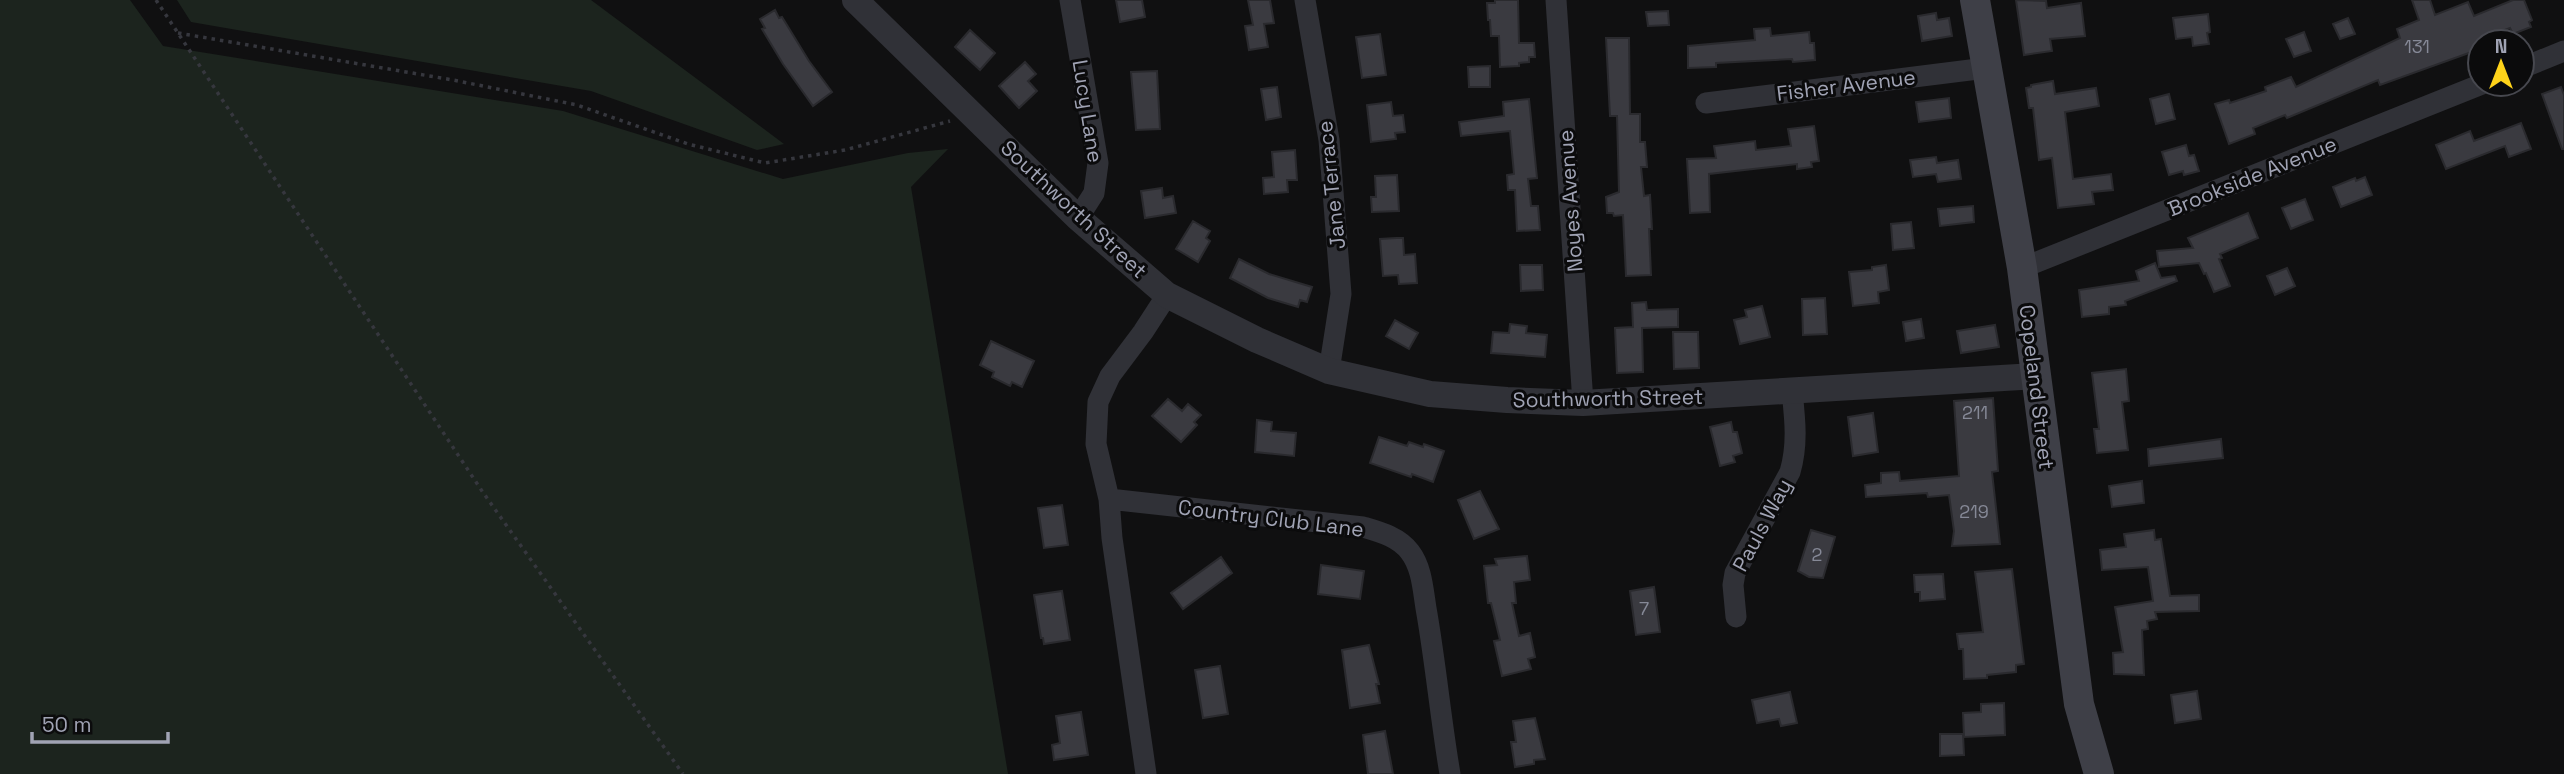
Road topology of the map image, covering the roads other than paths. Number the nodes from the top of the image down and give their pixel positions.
1 (855, 0) edge
2 (1070, 0) edge
3 (1306, 0) edge
4 (1556, 0) edge
5 (1975, 0) edge
6 (2564, 51) edge
7 (2536, 62) edge
8 (1986, 68) junction
9 (2466, 90) edge
10 (1706, 103) dead end
11 (1078, 218) junction
12 (2022, 268) junction
13 (1167, 295) junction
14 (1329, 371) junction
15 (2036, 376) junction
16 (1792, 391) junction
17 (1583, 403) junction
18 (1109, 499) junction
19 (1736, 617) dead end
20 (1146, 774) edge
21 (1450, 774) edge
22 (2099, 774) edge

1 - 11 street, Southworth Street
2 - 11 street, Lucy Lane
3 - 14 street, Jane Terrace
4 - 17 street, Noyes Avenue
5 - 8 main road, Copeland Street
6 - 7 street
8 - 10 street, Fisher Avenue
8 - 12 main road, Copeland Street
9 - 12 street, Brookside Avenue
11 - 13 street, Southworth Street
12 - 15 main road, Copeland Street
13 - 14 street, Southworth Street
13 - 18 street
14 - 17 street, Southworth Street
15 - 16 street, Southworth Street
15 - 22 main road, Copeland Street
16 - 17 street, Southworth Street
16 - 19 street, Pauls Way
18 - 20 street
18 - 21 street, Country Club Lane

